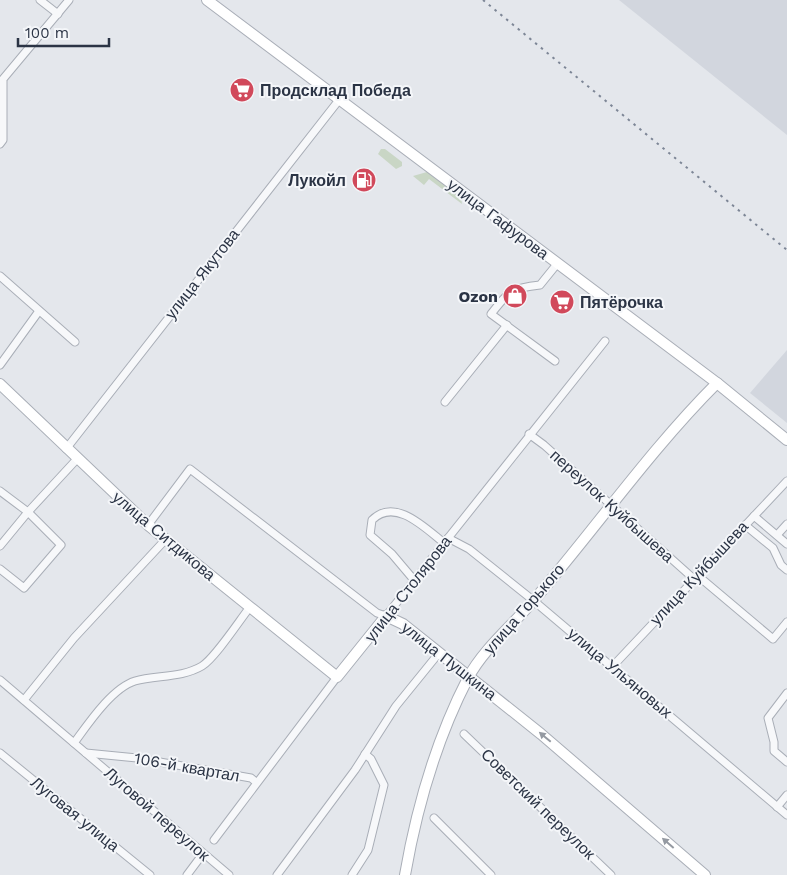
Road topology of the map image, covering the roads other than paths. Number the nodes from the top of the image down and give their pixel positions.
1 (40, 0) edge
2 (69, 0) edge
3 (207, 0) edge
4 (58, 14) junction
5 (2, 78) edge
6 (339, 100) junction
7 (0, 144) edge
8 (557, 264) junction
9 (0, 276) edge
10 (39, 310) junction
11 (507, 325) junction
12 (605, 341) dead end
13 (75, 342) dead end
14 (556, 361) dead end
15 (0, 365) edge
16 (717, 382) junction
17 (0, 384) edge
18 (444, 402) dead end
19 (529, 434) junction
20 (787, 440) edge
21 (66, 449) junction
22 (77, 459) junction
23 (787, 481) edge
24 (0, 491) edge
25 (610, 504) junction
26 (28, 512) junction
27 (754, 516) junction
28 (787, 524) edge
29 (148, 525) junction
30 (745, 525) junction
31 (777, 535) junction
32 (166, 539) junction
33 (446, 540) junction
34 (787, 544) edge
35 (0, 546) edge
36 (0, 568) edge
37 (787, 570) edge
38 (696, 577) junction
39 (414, 580) junction
40 (534, 601) junction
41 (250, 607) junction
42 (386, 616) junction
43 (787, 622) edge
44 (439, 653) junction
45 (612, 666) junction
46 (469, 676) junction
47 (337, 677) junction
48 (0, 680) edge
49 (787, 693) edge
50 (24, 700) junction
51 (464, 734) dead end
52 (74, 743) junction
53 (86, 753) junction
54 (0, 754) edge
55 (365, 754) junction
56 (787, 762) edge
57 (256, 782) junction
58 (787, 795) edge
59 (777, 807) junction
60 (787, 815) edge
61 (434, 818) dead end
62 (214, 840) dead end
63 (202, 855) junction
64 (150, 875) edge
65 (187, 875) edge
66 (228, 875) edge
67 (277, 875) edge
68 (352, 875) edge
69 (405, 875) edge
70 (491, 875) edge
71 (612, 875) edge
72 (705, 875) edge

1 - 4 street
2 - 4 street
3 - 6 main road, улица Гафурова
4 - 5 street
5 - 7 street
6 - 8 main road, улица Гафурова
6 - 21 street, улица Якутова
8 - 11 street
8 - 16 main road, улица Гафурова
9 - 10 street
10 - 13 street
10 - 15 street
11 - 14 street
11 - 18 street
12 - 19 street, улица Столярова
16 - 20 main road, улица Гафурова
16 - 25 main road, улица Горького
17 - 21 main road, улица Ситдикова
19 - 25 street, переулок Куйбышева
19 - 33 street, улица Столярова
21 - 22 main road, улица Ситдикова
22 - 26 street
22 - 29 main road, улица Ситдикова
23 - 27 street, улица Куйбышева
24 - 26 street
25 - 38 street, переулок Куйбышева
25 - 40 main road, улица Горького
26 - 35 street
26 - 36 street
27 - 30 street, улица Куйбышева
27 - 31 street
28 - 31 street
29 - 32 main road, улица Ситдикова
29 - 42 street, улица Пушкина
30 - 37 street
30 - 38 street, улица Куйбышева
31 - 34 street
32 - 41 main road, улица Ситдикова
32 - 50 street
33 - 39 street, улица Столярова
33 - 39 street, улица Ульяновых
33 - 40 street, улица Ульяновых
38 - 43 street, переулок Куйбышева
38 - 45 street, улица Куйбышева
39 - 42 street, улица Столярова
40 - 45 street, улица Ульяновых
40 - 46 main road, улица Горького
41 - 47 main road, улица Ситдикова
41 - 52 street
42 - 44 main road, улица Пушкина
42 - 47 main road, улица Столярова
44 - 46 main road, улица Пушкина
44 - 55 street
45 - 59 street, улица Ульяновых
46 - 69 main road, улица Горького
72 -> 46 main road, улица Пушкина
47 - 57 street, улица Столярова
48 - 50 street, Луговой переулок
49 - 56 street
50 - 52 street, Луговой переулок
51 - 71 street, Советский переулок
52 - 53 street, Луговой переулок
53 - 57 street, 106-й квартал
53 - 63 street, Луговой переулок
54 - 64 street, Луговая улица
55 - 67 street
55 - 68 street
57 - 62 street, улица Столярова
58 - 59 street
59 - 60 street, улица Ульяновых
61 - 70 street
63 - 65 street
63 - 66 street, Луговой переулок

